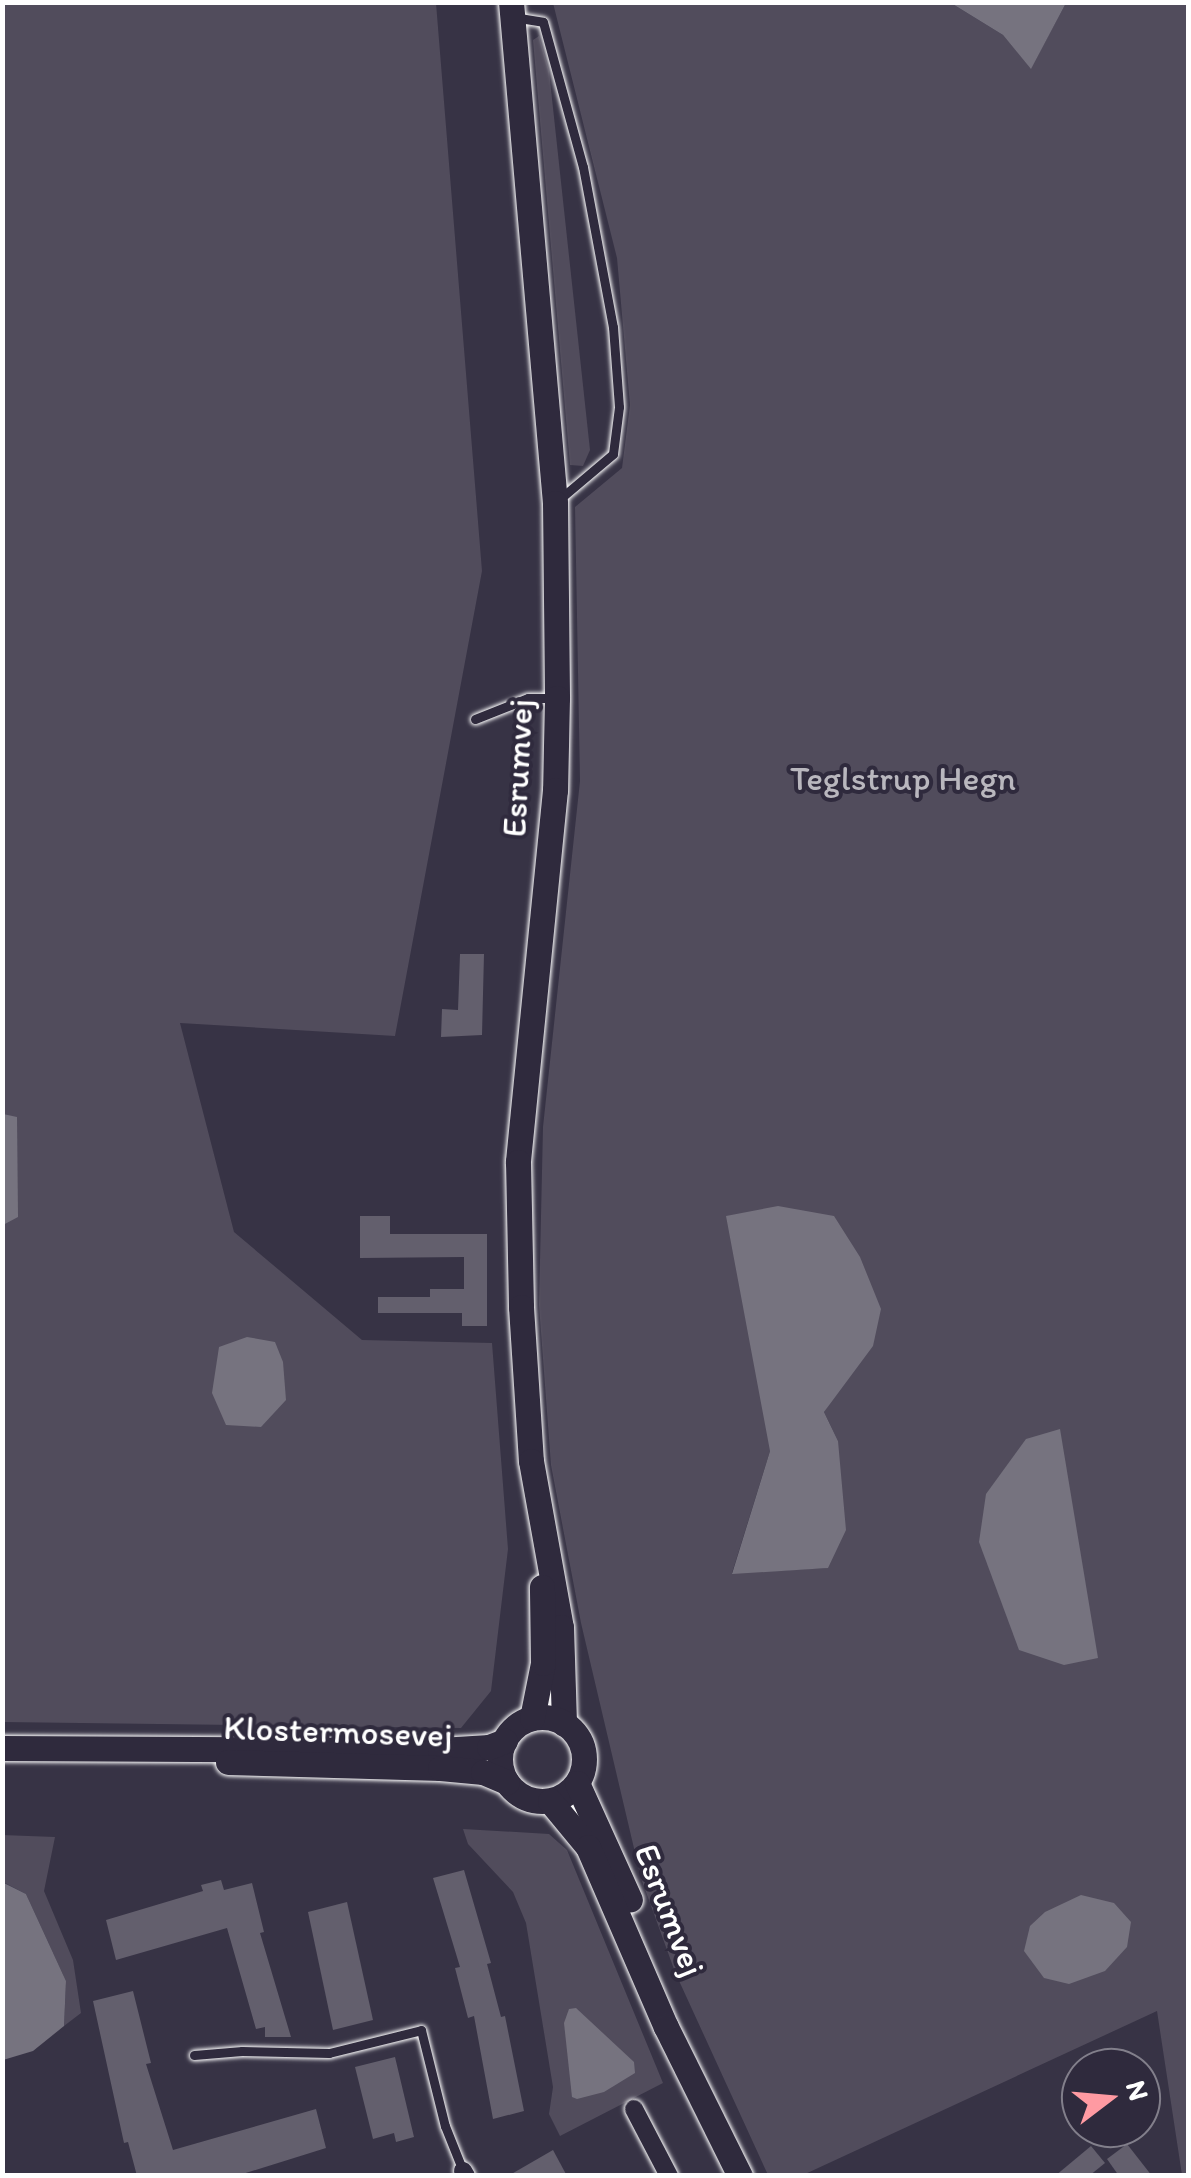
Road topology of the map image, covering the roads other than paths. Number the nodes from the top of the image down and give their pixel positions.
1 (511, 10) edge
2 (555, 503) junction
3 (557, 698) junction
4 (476, 718) dead end
5 (543, 1537) junction
6 (532, 1718) junction
7 (564, 1724) junction
8 (505, 1740) junction
9 (2, 1748) edge
10 (165, 1752) junction
11 (507, 1782) junction
12 (577, 1783) junction
13 (550, 1801) junction
14 (194, 2056) dead end
15 (688, 2065) junction
16 (634, 2110) dead end
17 (465, 2173) edge
18 (669, 2176) edge
19 (740, 2176) edge

1 - 2 main road, Esrumvej
1 - 2 lane
2 - 3 main road, Esrumvej
3 - 4 lane
3 - 5 main road, Esrumvej
5 - 6 main road, Esrumvej
5 - 7 main road, Esrumvej
6 - 7 main road
6 - 8 main road
7 - 12 main road
8 - 10 main road, Klostermosevej
8 - 11 main road
9 - 10 main road, Klostermosevej
10 - 11 main road, Klostermosevej
11 - 13 main road
12 - 13 main road
12 - 15 main road, Esrumvej
13 - 15 main road, Esrumvej
14 - 17 lane
15 - 19 main road, Esrumvej
16 - 18 street

